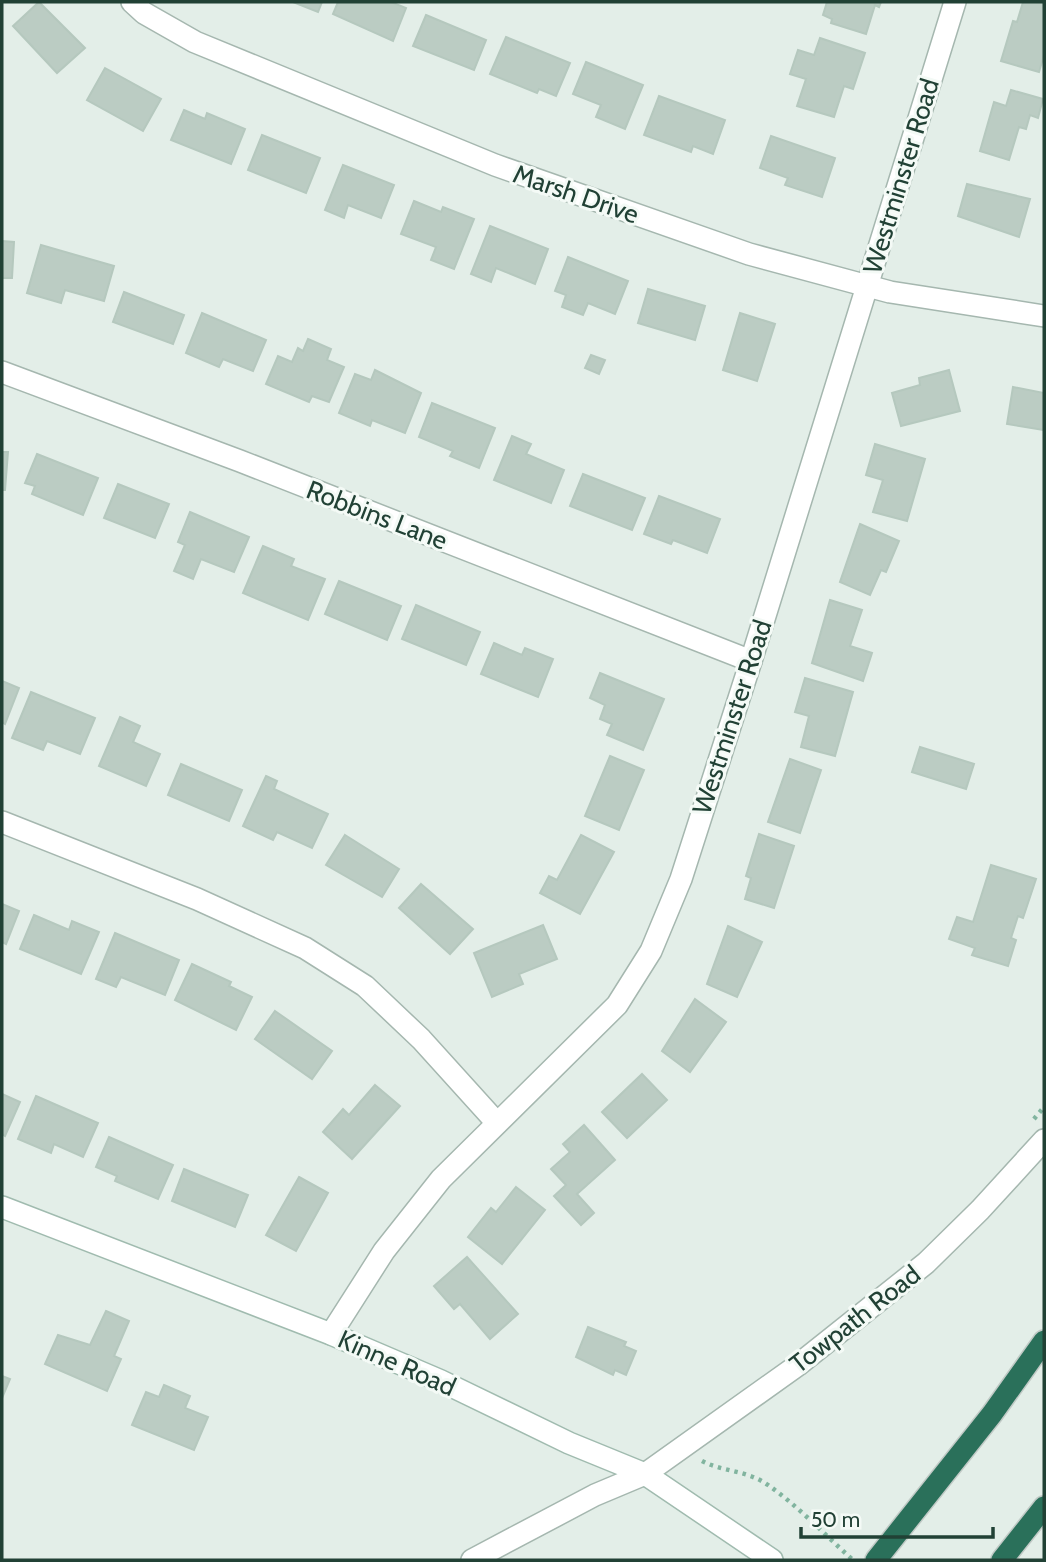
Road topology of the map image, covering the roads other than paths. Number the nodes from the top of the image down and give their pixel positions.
1 (132, 2) edge
2 (955, 2) edge
3 (867, 285) junction
4 (1044, 316) edge
5 (2, 372) edge
6 (751, 661) junction
7 (2, 822) edge
8 (497, 1123) junction
9 (1036, 1133) edge
10 (2, 1208) edge
11 (331, 1334) junction
12 (1044, 1341) edge
13 (645, 1474) junction
14 (1044, 1507) edge
15 (770, 1559) edge
16 (472, 1560) edge
17 (876, 1560) edge
18 (1002, 1560) edge

1 - 3 street, Marsh Drive
2 - 3 street, Westminster Road
3 - 4 street, Marsh Drive
3 - 6 street, Westminster Road
5 - 6 street, Robbins Lane
6 - 8 street, Westminster Road
7 - 8 street
8 - 11 street, Westminster Road
9 - 13 street, Towpath Road
10 - 11 street, Kinne Road
11 - 13 street, Kinne Road
12 - 17 highway
13 - 15 street, Kinne Road
13 - 16 street, Towpath Road
14 - 18 highway

